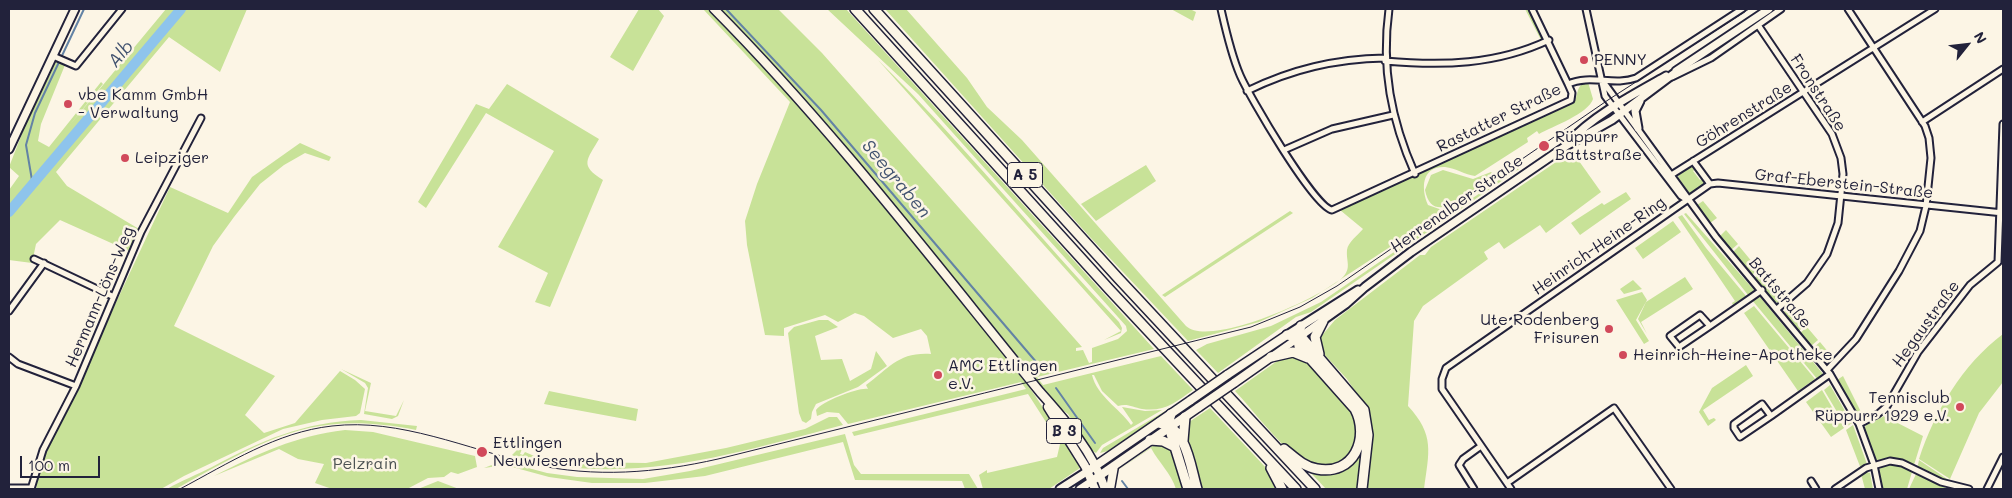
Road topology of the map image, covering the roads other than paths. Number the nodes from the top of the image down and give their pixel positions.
1 (75, 9) edge
2 (122, 9) edge
3 (714, 9) edge
4 (855, 9) edge
5 (874, 9) edge
6 (1221, 9) edge
7 (1389, 9) edge
8 (1532, 9) edge
9 (1586, 9) edge
10 (1742, 9) edge
11 (1769, 9) edge
12 (1781, 9) edge
13 (1848, 9) edge
14 (1923, 9) edge
15 (1935, 9) edge
16 (1927, 14) junction
17 (1758, 25) junction
18 (1549, 40) junction
19 (1874, 49) junction
20 (55, 57) junction
21 (1385, 59) junction
22 (1680, 69) junction
23 (2003, 69) edge
24 (1671, 77) junction
25 (1602, 79) junction
26 (1568, 84) junction
27 (1247, 91) junction
28 (1804, 92) junction
29 (1640, 100) junction
30 (1620, 109) junction
31 (1392, 115) junction
32 (201, 118) dead end
33 (1922, 122) junction
34 (2003, 124) edge
35 (1638, 128) junction
36 (9, 149) edge
37 (1284, 150) junction
38 (1693, 161) junction
39 (1414, 174) junction
40 (1670, 176) junction
41 (1710, 184) junction
42 (1842, 196) junction
43 (1688, 200) junction
44 (1926, 206) junction
45 (2001, 213) edge
46 (34, 259) dead end
47 (2000, 263) edge
48 (44, 264) junction
49 (1365, 287) junction
50 (1762, 290) junction
51 (112, 296) junction
52 (1778, 309) junction
53 (9, 311) edge
54 (1323, 321) junction
55 (1301, 326) junction
56 (1710, 326) junction
57 (1287, 335) junction
58 (1298, 337) junction
59 (9, 357) edge
60 (1272, 358) junction
61 (1312, 361) junction
62 (1323, 361) junction
63 (1828, 372) junction
64 (76, 386) junction
65 (1040, 392) junction
66 (1171, 414) junction
67 (1771, 416) junction
68 (1185, 417) junction
69 (1158, 422) junction
70 (1859, 424) junction
71 (1169, 426) junction
72 (1262, 432) junction
73 (1150, 440) junction
74 (1253, 443) junction
75 (1179, 445) junction
76 (1481, 446) junction
77 (1087, 452) junction
78 (1111, 455) junction
79 (2003, 457) edge
80 (1874, 465) junction
81 (1095, 466) junction
82 (1114, 466) junction
83 (1088, 471) junction
84 (1100, 476) junction
85 (1092, 481) junction
86 (1811, 481) dead end
87 (1507, 484) junction
88 (9, 488) edge
89 (31, 489) edge
90 (1060, 489) edge
91 (1080, 489) edge
92 (1095, 489) edge
93 (1105, 489) edge
94 (1110, 489) edge
95 (1188, 489) edge
96 (1197, 489) edge
97 (1282, 489) edge
98 (1296, 489) edge
99 (1316, 489) edge
100 (1362, 489) edge
101 (1474, 489) edge
102 (1511, 489) edge
103 (1671, 489) edge
104 (1816, 489) edge
105 (1835, 489) edge
106 (1879, 489) edge
107 (1969, 489) edge
108 (1987, 489) edge

1 - 20 main road
2 - 20 street
3 - 65 main road, B 3
4 - 74 highway, A 5
5 - 72 highway, A 5
6 - 27 street
7 - 21 street
8 - 18 street
9 - 25 street
10 - 25 street, Rastatter Straße
11 - 22 main road, Herrenalber Straße
12 - 17 street
13 - 19 street
14 - 16 street
15 - 16 street, Göhrenstraße
16 - 19 street, Göhrenstraße
17 - 24 street
17 - 28 street, Fronstraße
18 - 21 street
18 - 26 street
19 - 28 street, Göhrenstraße
19 - 33 street
20 - 36 main road
21 - 27 street
21 - 31 street
22 - 24 main road, Herrenalber Straße
22 - 30 main road, Herrenalber Straße
23 - 33 street
24 - 29 main road, Herrenalber Straße
25 - 26 street, Rastatter Straße
25 - 30 street
25 - 30 street
26 - 39 street, Rastatter Straße
27 - 37 street
28 - 38 street, Göhrenstraße
28 - 42 street, Fronstraße
29 - 30 main road, Herrenalber Straße
29 - 35 main road
30 - 35 street, Battstraße
30 - 40 street, Battstraße
30 - 49 main road, Herrenalber Straße
31 - 37 street
31 - 39 street
32 - 51 street, Hermann-Löns-Weg
33 - 44 street
34 - 45 street
35 - 40 street, Battstraße
37 - 39 street, Rastatter Straße
38 - 40 street, Göhrenstraße
38 - 41 street
40 - 43 street, Battstraße
41 - 42 street, Graf-Eberstein-Straße
41 - 43 street
42 - 44 street, Graf-Eberstein-Straße
42 - 52 street, Fronstraße
43 - 50 street, Battstraße
43 - 76 street, Heinrich-Heine-Ring
44 - 45 street, Graf-Eberstein-Straße
44 - 63 street
45 - 47 street
46 - 48 street
47 - 70 street, Hegaustraße
48 - 51 street
48 - 53 street
49 - 54 main road, Herrenalber Straße
49 - 55 main road, Herrenalber Straße
50 - 52 street, Battstraße
50 - 56 street
51 - 64 street, Hermann-Löns-Weg
52 - 63 street, Battstraße
54 - 58 main road, Herrenalber Straße
54 - 62 highway
55 - 57 main road, Herrenalber Straße
55 - 58 highway
56 - 56 street
57 - 58 highway
57 - 66 main road, Herrenalber Straße, bridge
58 - 60 main road, Herrenalber Straße
58 - 61 highway
58 - 62 highway
59 - 64 street
60 - 61 highway
60 - 68 main road, Herrenalber Straße, bridge
61 - 72 highway
62 - 100 highway
63 - 67 street
63 - 70 street, Battstraße
64 - 89 street, Hermann-Löns-Weg
65 - 77 main road, B 3
65 - 83 main road, B 3
66 - 69 main road, Herrenalber Straße
66 - 71 highway
67 - 67 street
68 - 71 main road, Herrenalber Straße
68 - 75 highway
69 - 71 highway
69 - 78 main road, Herrenalber Straße
70 - 80 street, Battstraße
71 - 73 main road, Herrenalber Straße
71 - 75 highway
72 - 99 highway, A 5
73 - 75 highway
73 - 82 main road, Herrenalber Straße
74 - 97 highway
74 - 98 highway, A 5
75 - 95 highway
75 - 96 highway
76 - 87 street, Heinrich-Heine-Ring
76 - 101 street
77 - 78 main road, B 3
77 - 81 main road, B 3
78 - 81 main road, Herrenalber Straße
79 - 108 street
80 - 105 street
80 - 106 street, Battstraße
80 - 107 street
81 - 83 main road, Herrenalber Straße
81 - 84 main road, B 3
82 - 84 main road, Herrenalber Straße
82 - 94 main road
83 - 85 main road, B 3
83 - 90 main road
84 - 85 main road, Herrenalber Straße
84 - 93 main road, B 3
85 - 91 main road
85 - 92 main road, B 3
86 - 104 street
87 - 102 street, Heinrich-Heine-Ring
87 - 103 street
88 - 89 street

